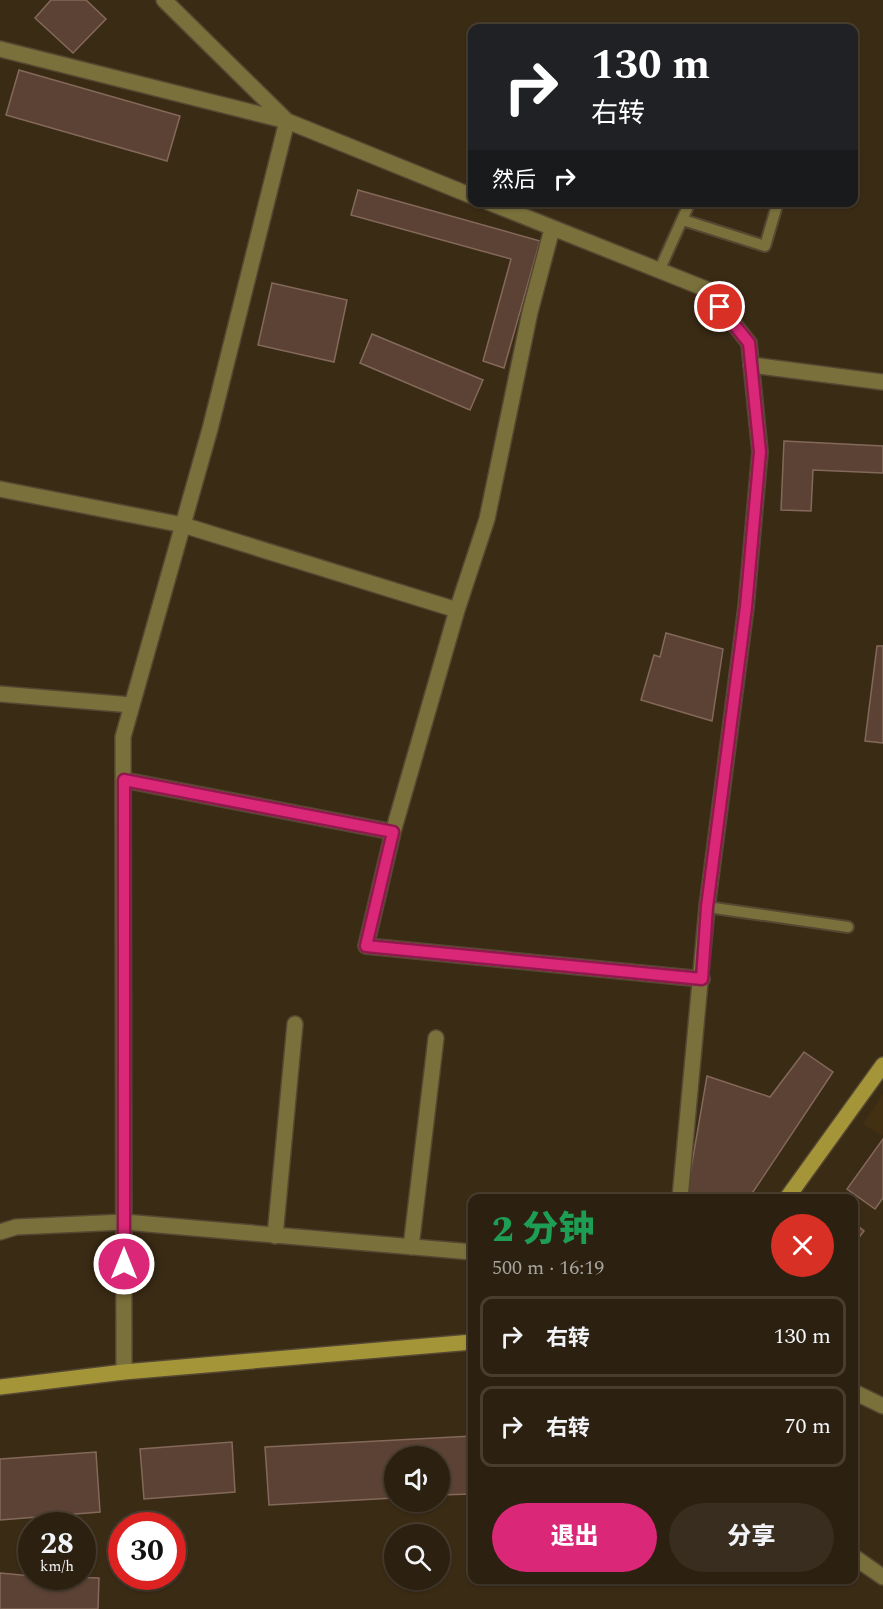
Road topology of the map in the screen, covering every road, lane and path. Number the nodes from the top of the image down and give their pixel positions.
1 (164, 0) edge
2 (0, 49) edge
3 (287, 121) junction
4 (468, 194) edge
5 (500, 207) edge
6 (688, 207) edge
7 (777, 207) edge
8 (683, 220) junction
9 (552, 229) junction
10 (660, 271) junction
11 (751, 365) junction
12 (883, 382) edge
13 (0, 489) edge
14 (183, 525) junction
15 (457, 610) junction
16 (0, 694) edge
17 (132, 705) junction
18 (124, 780) junction
19 (393, 832) junction
20 (707, 907) junction
21 (848, 927) dead end
22 (702, 979) junction
23 (296, 1024) dead end
24 (436, 1038) dead end
25 (883, 1065) edge
26 (680, 1194) edge
27 (790, 1194) edge
28 (124, 1222) junction
29 (0, 1232) edge
30 (275, 1236) junction
31 (411, 1247) junction
32 (468, 1252) edge
33 (468, 1342) edge
34 (124, 1372) junction
35 (0, 1387) edge
36 (858, 1394) edge
37 (883, 1406) edge
38 (858, 1560) edge
39 (883, 1577) edge

1 - 3 street
2 - 3 street
3 - 4 street
3 - 14 street
5 - 9 street
6 - 8 lane
7 - 8 lane
8 - 10 lane
9 - 10 street
9 - 15 street
10 - 11 street
11 - 12 street
11 - 20 street
13 - 14 street
14 - 15 street
14 - 17 street
15 - 19 street
16 - 17 street
17 - 18 street
18 - 19 street
18 - 28 street
19 - 22 street
20 - 21 lane
20 - 22 street
22 - 26 street
23 - 30 street
24 - 31 street
25 - 27 main road
28 - 29 street
28 - 30 street
28 - 34 street
30 - 31 street
31 - 32 street
33 - 34 main road
34 - 35 main road
36 - 37 street
38 - 39 street

